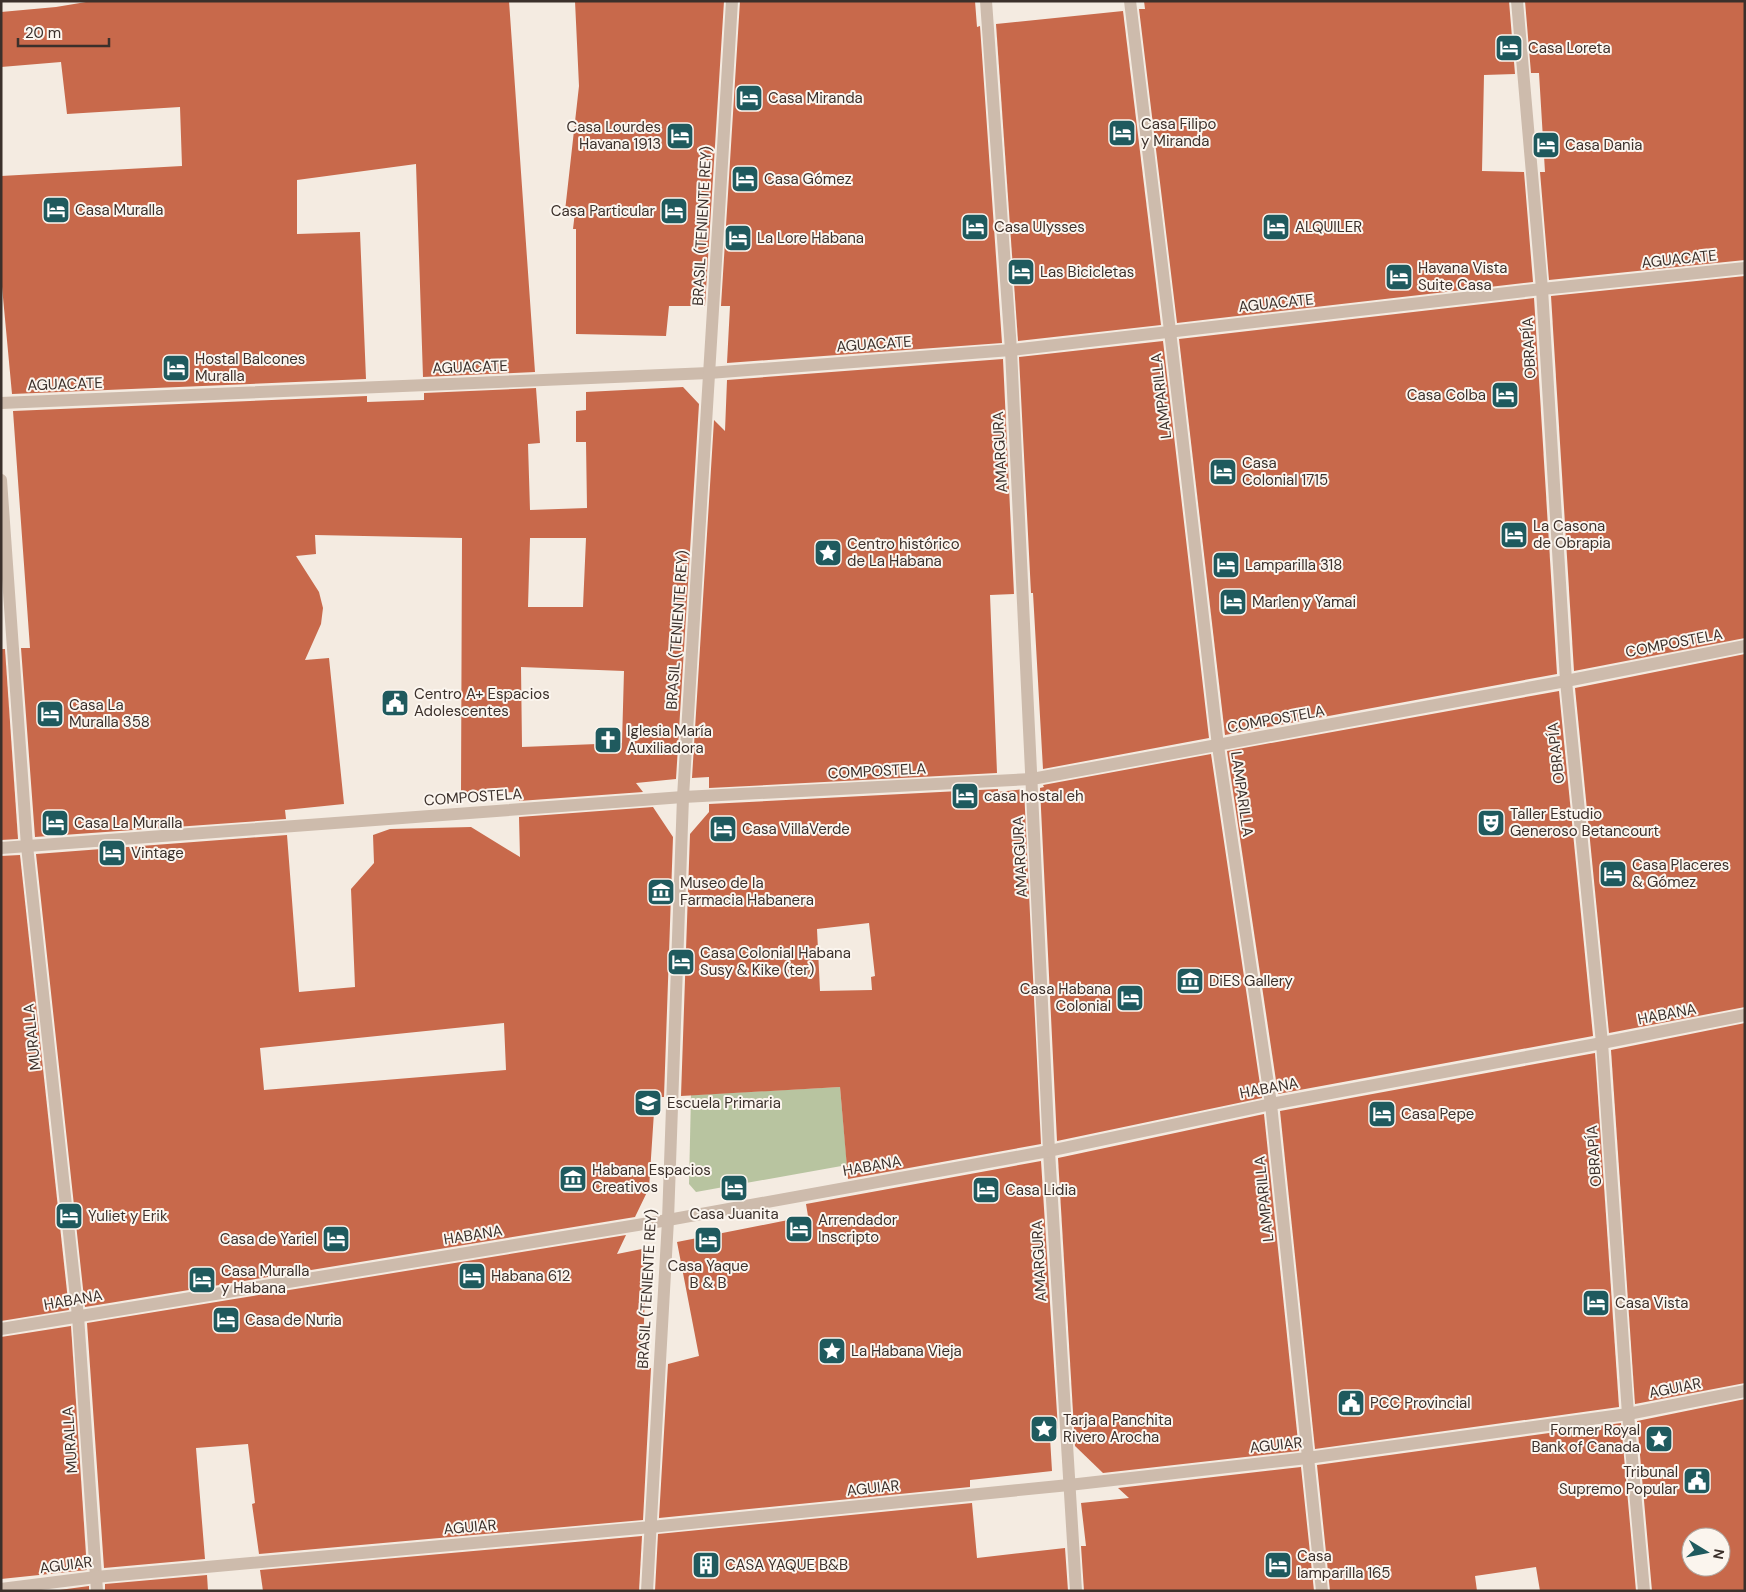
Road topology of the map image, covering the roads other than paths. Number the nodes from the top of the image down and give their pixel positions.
1 (732, 1) edge
2 (986, 1) edge
3 (1130, 1) edge
4 (1517, 1) edge
5 (1745, 268) edge
6 (1542, 289) junction
7 (1170, 331) junction
8 (1011, 350) junction
9 (709, 373) junction
10 (1, 402) edge
11 (1, 480) edge
12 (1745, 646) edge
13 (1566, 682) junction
14 (1218, 746) junction
15 (1032, 779) junction
16 (683, 797) junction
17 (27, 846) junction
18 (1, 848) edge
19 (1745, 1015) edge
20 (1602, 1044) junction
21 (1271, 1104) junction
22 (1049, 1151) junction
23 (668, 1220) junction
24 (78, 1316) junction
25 (1, 1329) edge
26 (1745, 1391) edge
27 (1628, 1414) junction
28 (1307, 1458) junction
29 (1068, 1485) junction
30 (651, 1527) junction
31 (96, 1577) junction
32 (1, 1589) edge
33 (97, 1591) edge
34 (647, 1591) edge
35 (1076, 1591) edge
36 (1322, 1591) edge
37 (1644, 1591) edge

1 - 9 street, BRASIL (TENIENTE REY)
2 - 8 street, AMARGURA
3 - 7 street, LAMPARILLA
4 - 6 street, OBRAPÍA
5 - 6 street, AGUACATE
6 - 7 street, AGUACATE
6 - 13 street, OBRAPÍA
7 - 8 street, AGUACATE
7 - 14 street, LAMPARILLA
8 - 9 street, AGUACATE
8 - 15 street, AMARGURA
9 - 10 street, AGUACATE
9 - 16 street, BRASIL (TENIENTE REY)
11 - 17 street, MURALLA
12 - 13 street, COMPOSTELA
13 - 14 street, COMPOSTELA
13 - 20 street, OBRAPÍA
14 - 15 street, COMPOSTELA
14 - 21 street, LAMPARILLA
15 - 16 street, COMPOSTELA
15 - 22 street, AMARGURA
16 - 17 street, COMPOSTELA
16 - 23 street, BRASIL (TENIENTE REY)
17 - 18 street, COMPOSTELA
17 - 24 street, MURALLA
19 - 20 street, HABANA
20 - 21 street, HABANA
20 - 27 street, OBRAPÍA
21 - 22 street, HABANA
21 - 28 street, LAMPARILLA
22 - 23 street, HABANA
22 - 29 street, AMARGURA
23 - 24 street, HABANA
23 - 30 street, BRASIL (TENIENTE REY)
24 - 25 street, HABANA
24 - 31 street, MURALLA
26 - 27 street, AGUIAR
27 - 28 street, AGUIAR
27 - 37 street, OBRAPÍA
28 - 29 street, AGUIAR
28 - 36 street, LAMPARILLA
29 - 30 street, AGUIAR
29 - 35 street, AMARGURA
30 - 31 street, AGUIAR
30 - 34 street, BRASIL (TENIENTE REY)
31 - 32 street, AGUIAR
31 - 33 street, MURALLA

